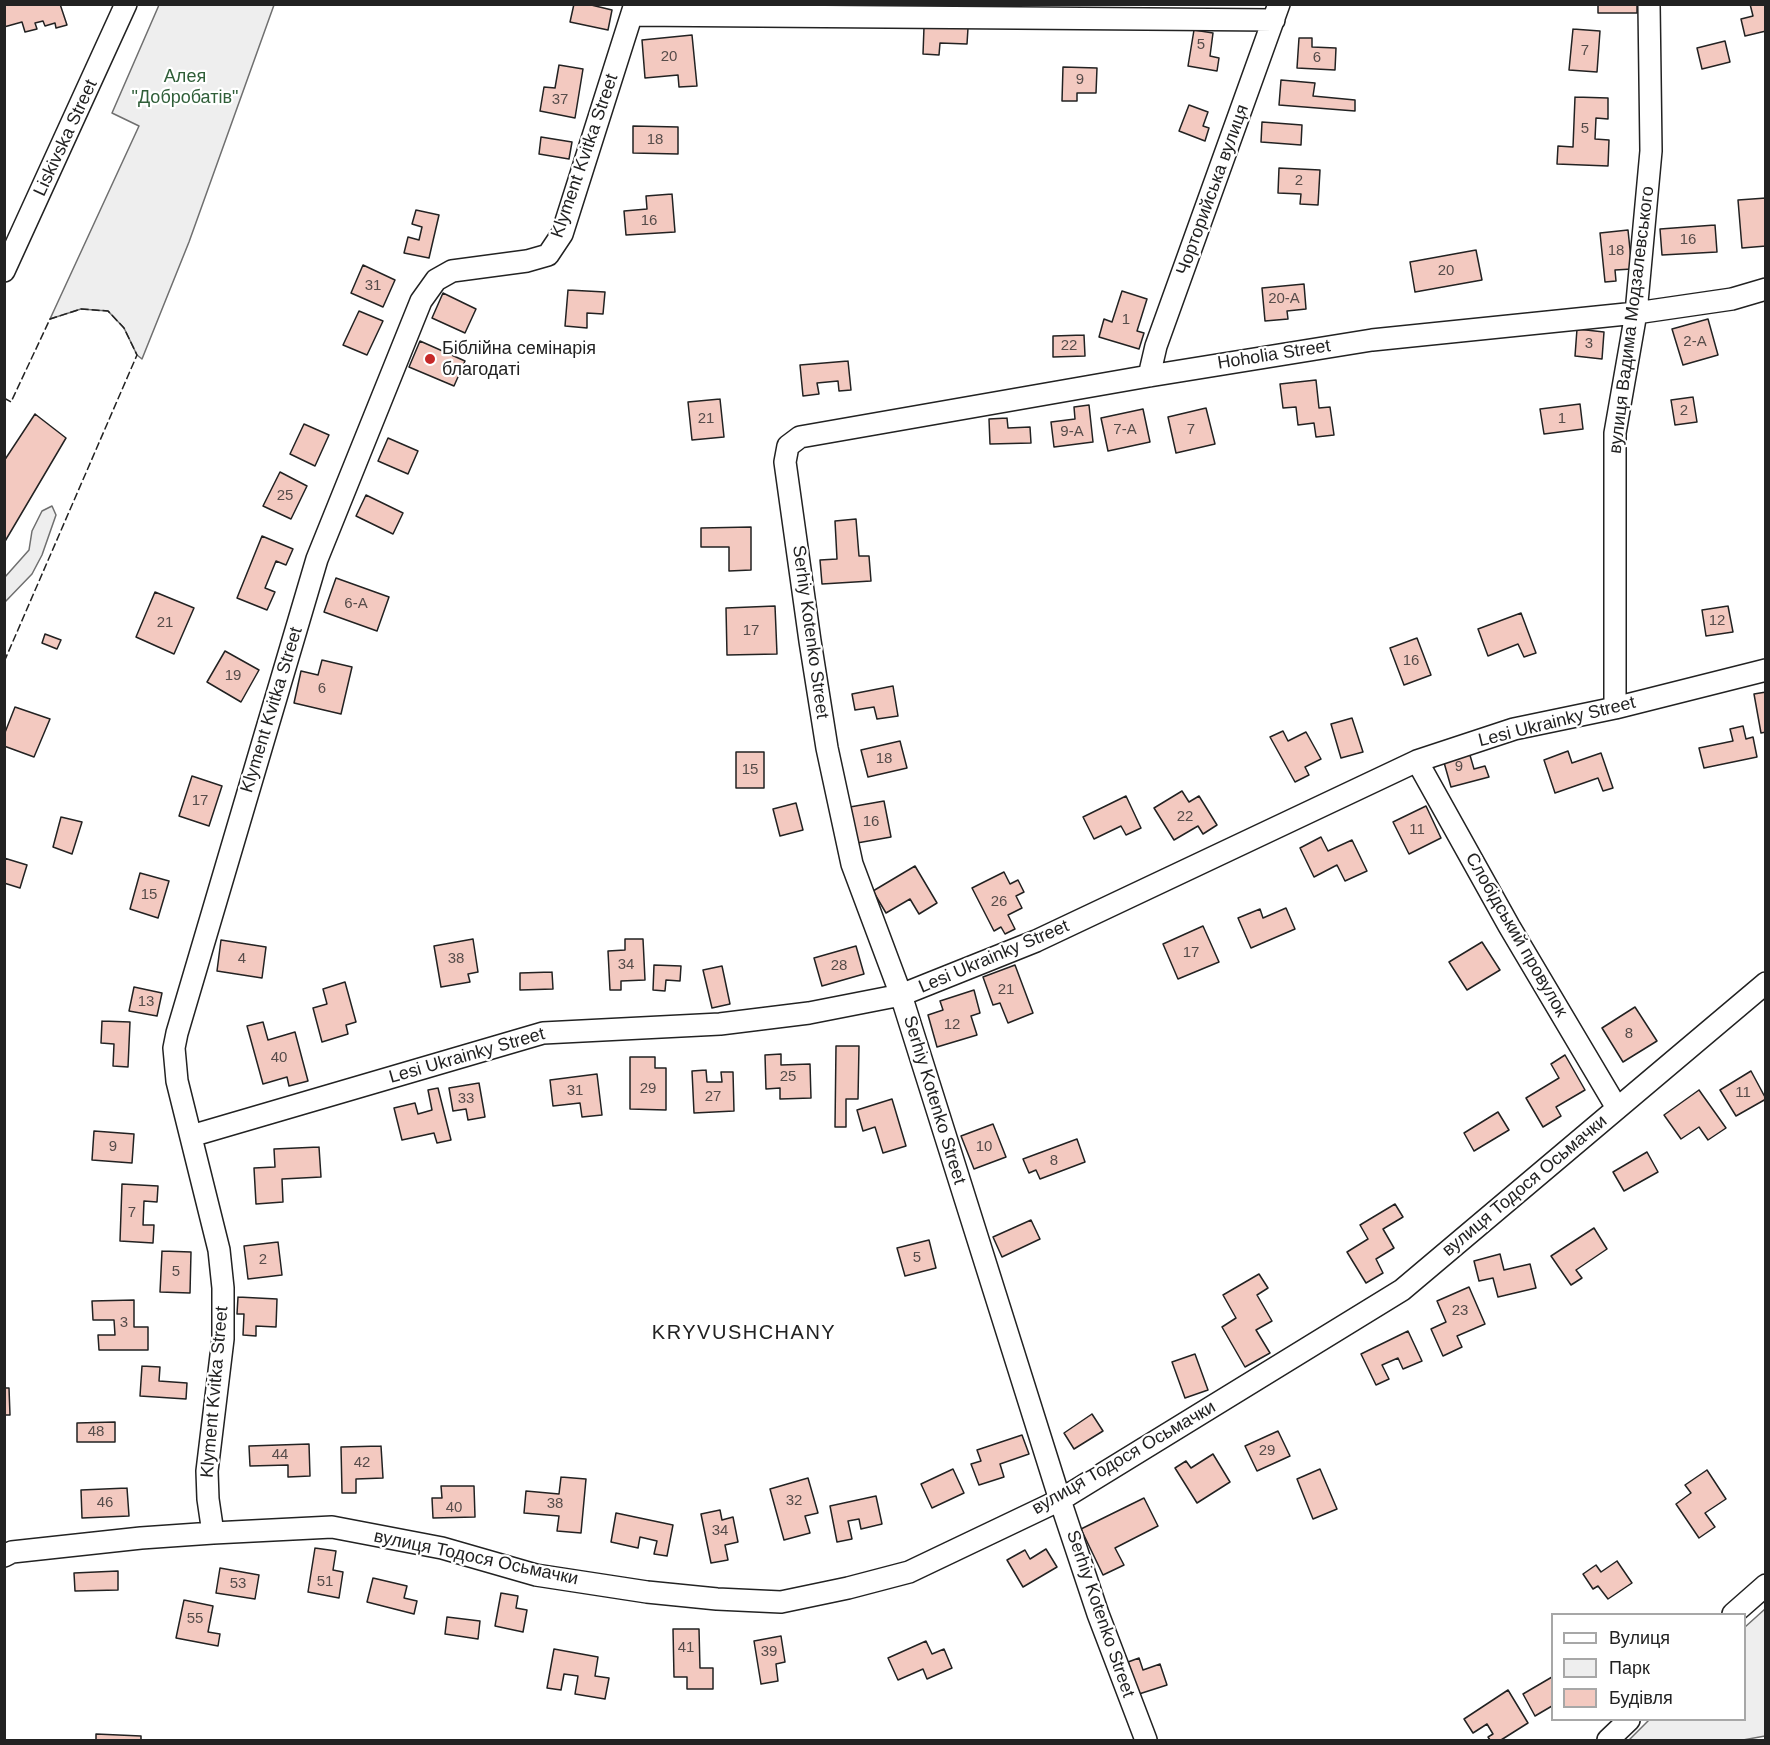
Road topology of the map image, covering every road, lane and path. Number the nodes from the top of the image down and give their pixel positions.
1 (126, 4) edge
2 (1649, 4) edge
3 (633, 10) edge
4 (1277, 12) edge
5 (4, 271) edge
6 (1766, 289) edge
7 (1636, 313) junction
8 (1149, 376) junction
9 (788, 446) joint
10 (1766, 670) edge
11 (1615, 708) junction
12 (1417, 761) junction
13 (1766, 982) edge
14 (901, 995) junction
15 (1617, 1108) junction
16 (191, 1136) junction
17 (1060, 1500) junction
18 (213, 1533) junction
19 (4, 1556) edge
20 (1766, 1585) edge
21 (1734, 1613) edge
22 (1627, 1721) edge
23 (1146, 1740) edge
24 (1608, 1740) edge

1 - 5 street, Liskivska Street
2 - 7 street, вулиця Вадима Модзалевського
3 - 4 street
3 - 16 street, Klyment Kvitka Street
4 - 8 street, Чорторийська вулиця
6 - 7 street, Hoholia Street
7 - 8 street, Hoholia Street
7 - 11 street, вулиця Вадима Модзалевського
8 - 9 street, Hoholia Street
9 - 14 street, Serhiy Kotenko Street
10 - 11 street, Lesi Ukrainky Street
11 - 12 street, Lesi Ukrainky Street
12 - 14 street, Lesi Ukrainky Street
12 - 15 street, Слобідський провулок
13 - 15 street, вулиця Тодося Осьмачки
14 - 16 street, Lesi Ukrainky Street
14 - 17 street, Serhiy Kotenko Street
15 - 17 street, вулиця Тодося Осьмачки
16 - 18 street, Klyment Kvitka Street
17 - 18 street, вулиця Тодося Осьмачки
17 - 23 street, Serhiy Kotenko Street
18 - 19 street, вулиця Тодося Осьмачки
20 - 21 street
22 - 24 street

